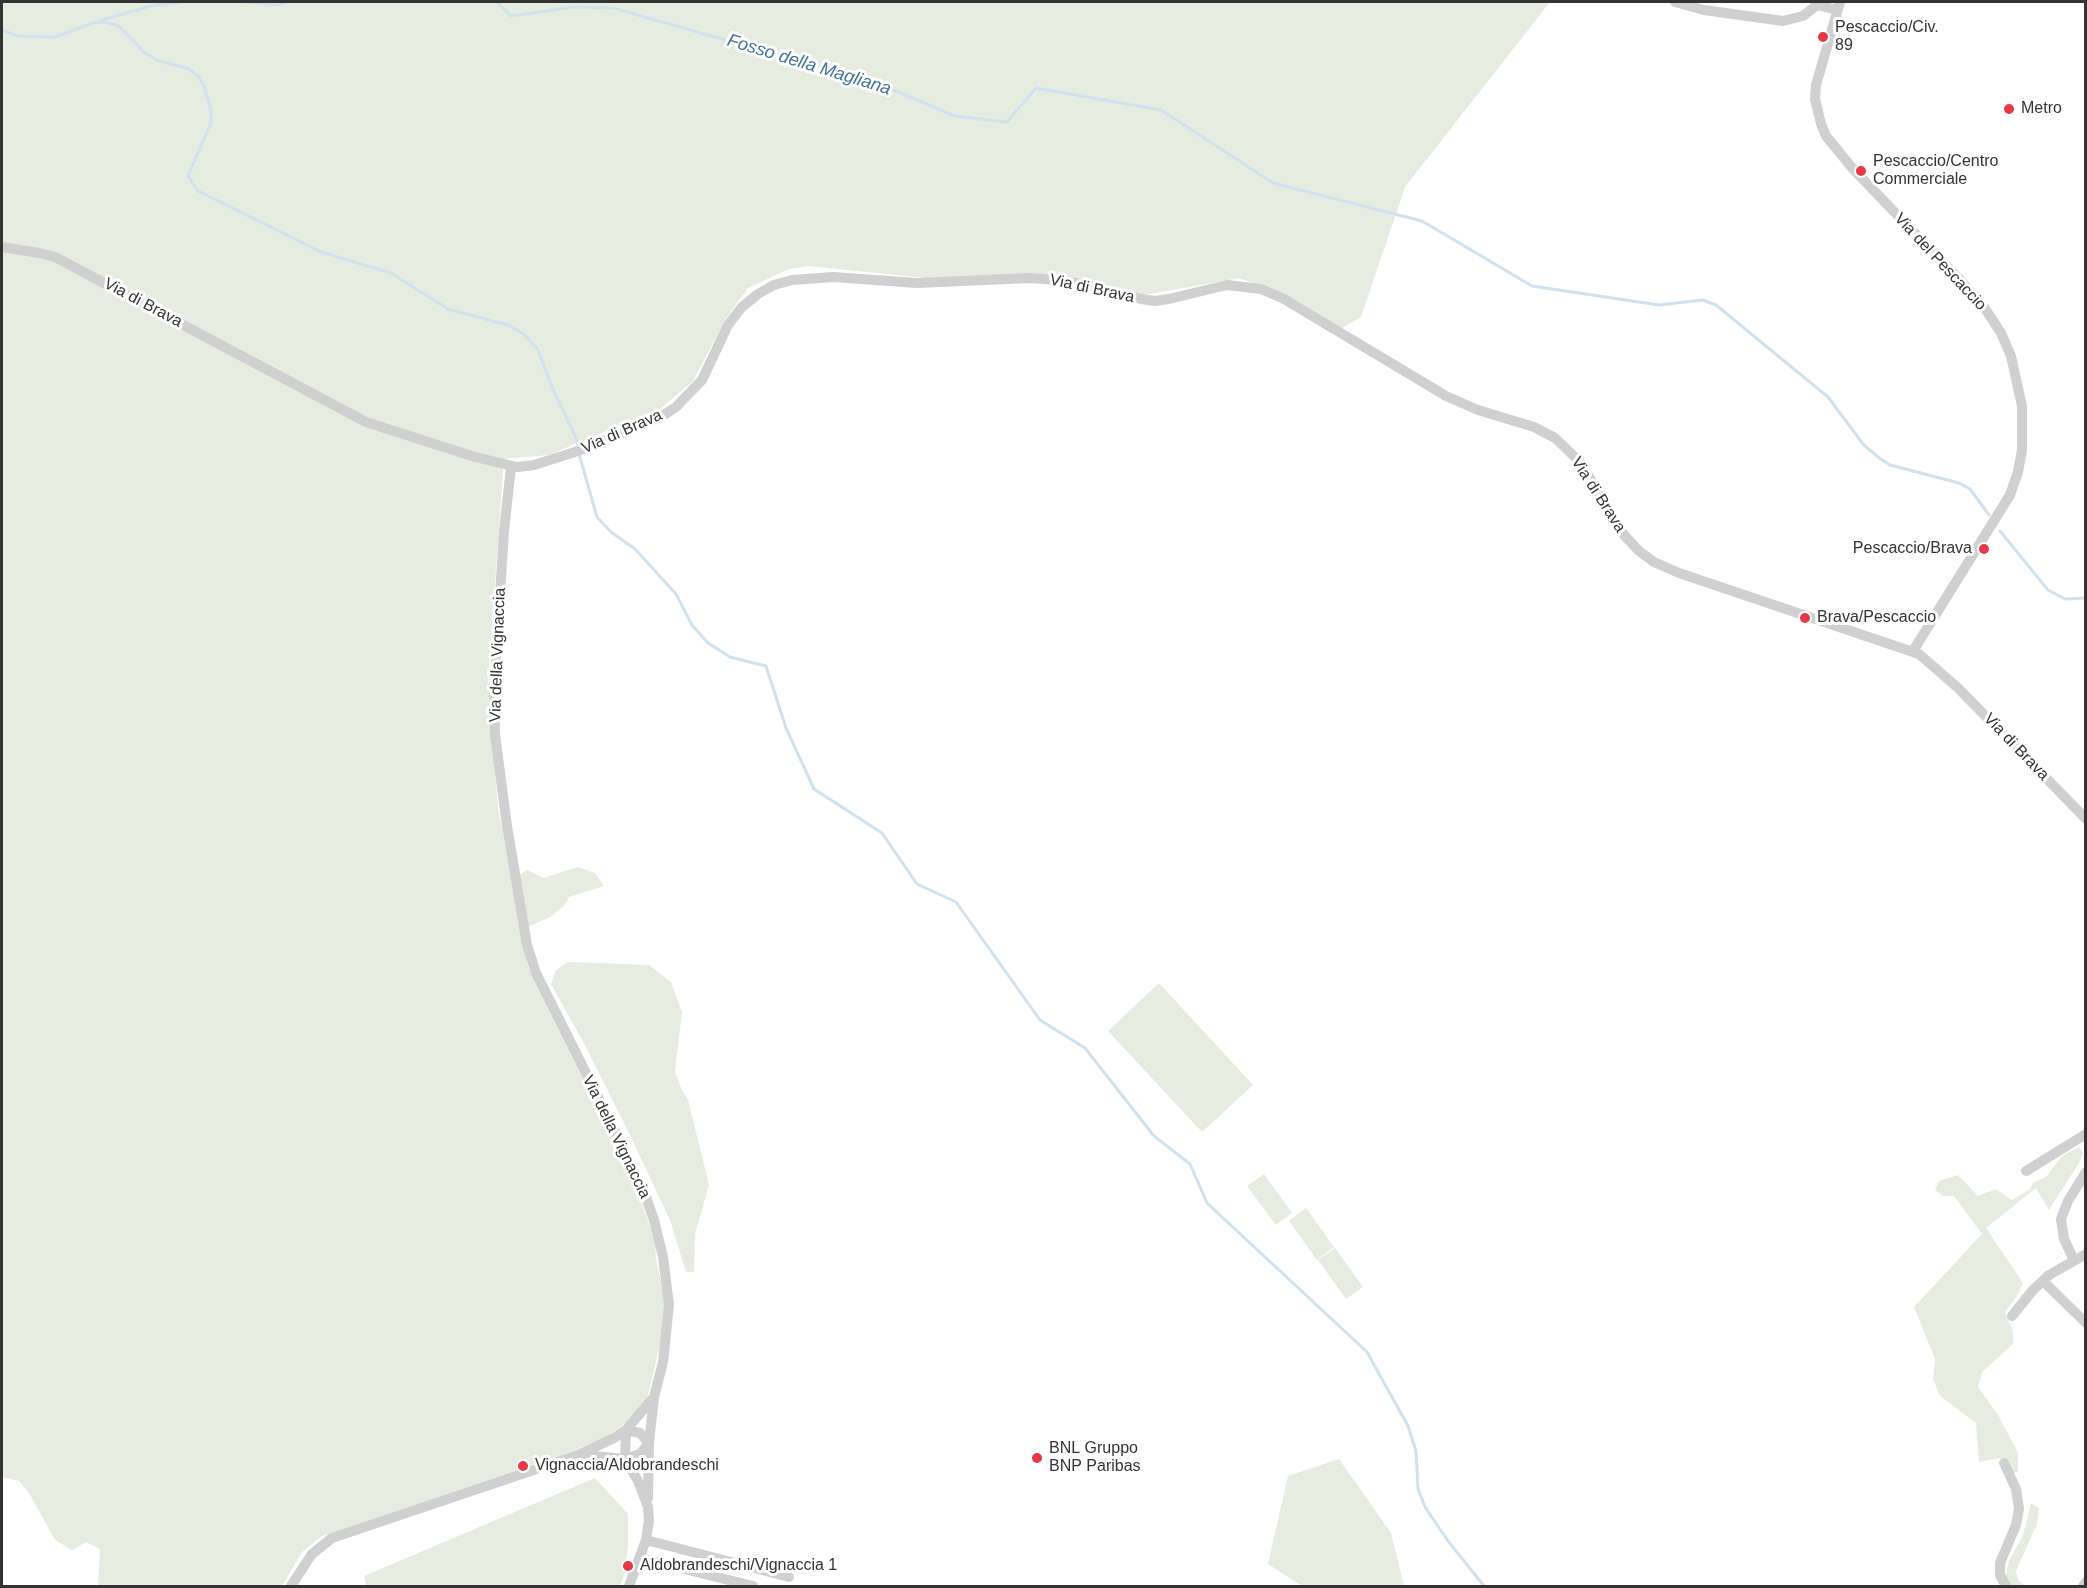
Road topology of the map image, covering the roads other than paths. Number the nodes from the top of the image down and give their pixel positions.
1 (1675, 2) edge
2 (1818, 3) edge
3 (1839, 6) edge
4 (2, 247) edge
5 (511, 466) junction
6 (1913, 651) junction
7 (2085, 819) edge
8 (2085, 1134) edge
9 (2026, 1171) dead end
10 (2085, 1172) edge
11 (2085, 1254) edge
12 (2074, 1260) junction
13 (2043, 1281) junction
14 (2012, 1316) dead end
15 (2085, 1323) edge
16 (654, 1396) junction
17 (627, 1430) junction
18 (649, 1443) junction
19 (578, 1455) junction
20 (625, 1459) junction
21 (2004, 1463) dead end
22 (648, 1507) junction
23 (646, 1540) junction
24 (640, 1558) junction
25 (789, 1577) dead end
26 (2085, 1582) edge
27 (291, 1587) edge
28 (629, 1587) edge
29 (753, 1587) edge
30 (2006, 1587) edge
31 (2083, 1587) edge

1 - 2 street, Via del Pescaccio
2 - 3 street, Via del Pescaccio
3 - 6 street, Via del Pescaccio
4 - 5 street, Via di Brava
5 - 6 street, Via di Brava
5 - 16 street, Via della Vignaccia
6 - 7 street, Via di Brava
8 - 9 street
10 - 12 street
11 - 12 street
12 - 13 street
13 - 14 street
13 - 15 street
16 - 17 street, Via della Vignaccia
16 - 18 street
17 - 18 street
17 - 19 street, Via della Vignaccia
17 - 20 street
18 - 20 street
18 - 22 street
19 - 20 street
19 - 27 street, Via della Vignaccia
20 - 22 street
21 - 30 street
22 - 23 street
23 - 24 street
23 - 25 street
24 - 28 street
24 - 29 street
26 - 31 street

